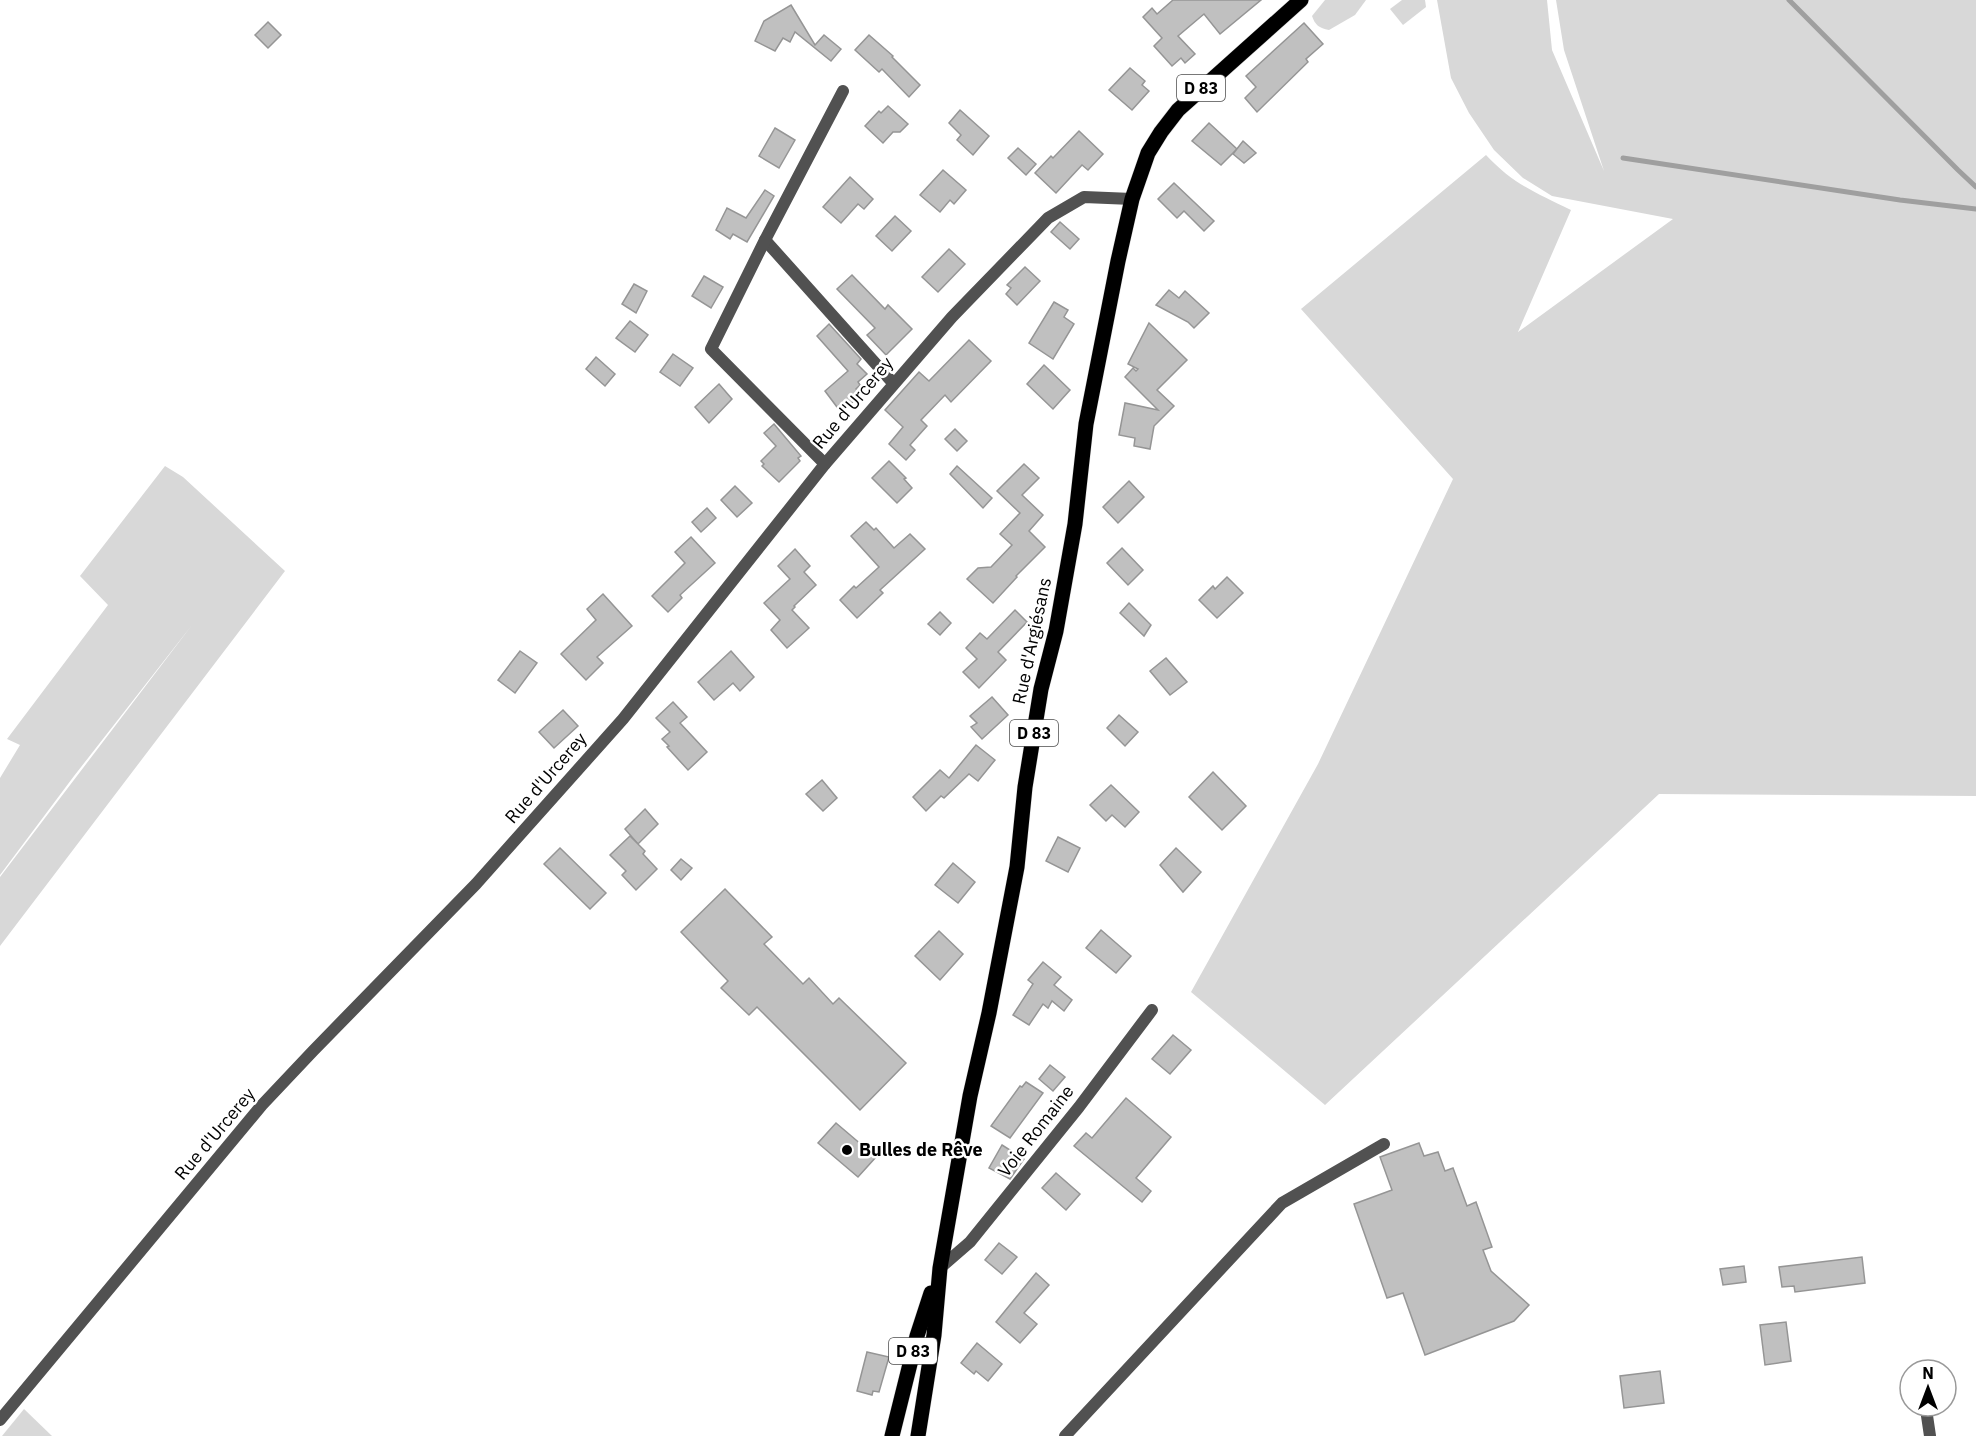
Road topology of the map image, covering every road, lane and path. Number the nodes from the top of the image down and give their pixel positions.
1 (1301, 0) edge
2 (843, 91) dead end
3 (1132, 199) junction
4 (765, 240) junction
5 (893, 383) junction
6 (825, 464) junction
7 (1152, 1010) dead end
8 (1384, 1144) dead end
9 (940, 1268) junction
10 (902, 1402) junction
11 (1927, 1418) edge
12 (0, 1420) edge
13 (919, 1435) edge
14 (892, 1436) edge
15 (899, 1436) edge
16 (1065, 1436) edge
17 (1930, 1436) edge

1 - 3 main road, D 83
2 - 4 street
3 - 5 street, Rue d'Urcerey
3 - 9 main road, Rue d'Argiésans / D 83
4 - 5 street
4 - 6 street
5 - 6 street, Rue d'Urcerey
6 - 12 street, Rue d'Urcerey
7 - 9 street, Voie Romaine
8 - 16 street
9 - 10 main road, Rue d'Argiésans / D 83
9 - 13 main road, Rue d'Argiésans / D 83
10 - 14 main road, Rue d'Argiésans / D 83
10 - 15 street
11 - 17 street

